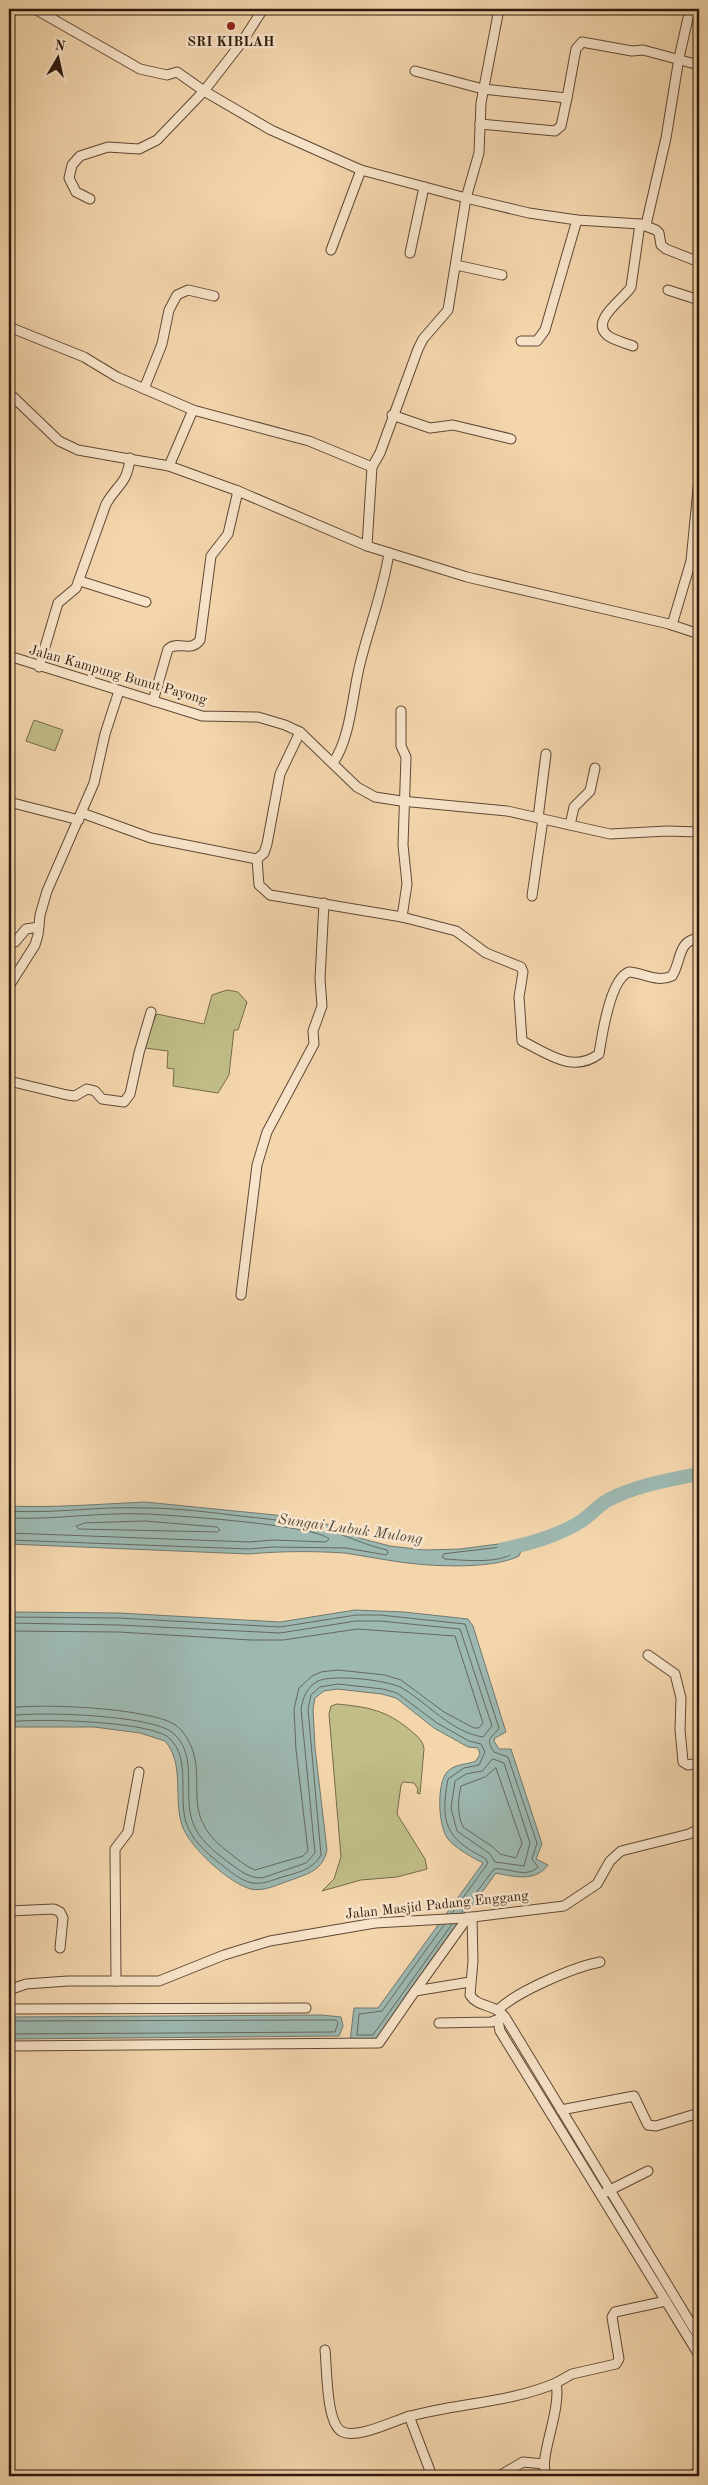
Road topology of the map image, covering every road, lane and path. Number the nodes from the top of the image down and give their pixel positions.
1 (35, 9) edge
2 (263, 9) edge
3 (499, 9) edge
4 (690, 9) edge
5 (679, 58) junction
6 (699, 65) edge
7 (415, 71) dead end
8 (483, 89) junction
9 (204, 92) junction
10 (567, 98) junction
11 (480, 124) junction
12 (361, 170) junction
13 (424, 187) junction
14 (466, 198) junction
15 (90, 200) dead end
16 (577, 220) junction
17 (643, 225) junction
18 (332, 250) dead end
19 (410, 253) dead end
20 (699, 262) edge
21 (456, 265) junction
22 (502, 275) dead end
23 (668, 290) dead end
24 (214, 296) dead end
25 (699, 300) edge
26 (9, 327) edge
27 (521, 341) dead end
28 (633, 346) dead end
29 (144, 389) junction
30 (9, 393) edge
31 (193, 410) junction
32 (392, 415) junction
33 (511, 439) dead end
34 (130, 458) junction
35 (169, 466) junction
36 (372, 467) junction
37 (699, 478) edge
38 (238, 491) junction
39 (698, 495) edge
40 (367, 546) junction
41 (390, 553) junction
42 (695, 561) edge
43 (80, 581) junction
44 (146, 602) dead end
45 (672, 625) junction
46 (699, 634) edge
47 (9, 656) edge
48 (38, 667) junction
49 (119, 691) junction
50 (153, 701) junction
51 (401, 711) dead end
52 (300, 732) junction
53 (546, 754) dead end
54 (333, 763) junction
55 (595, 768) dead end
56 (9, 802) edge
57 (404, 802) junction
58 (81, 816) junction
59 (541, 818) junction
60 (570, 825) junction
61 (699, 832) edge
62 (257, 859) junction
63 (532, 896) dead end
64 (324, 903) junction
65 (402, 917) junction
66 (39, 927) junction
67 (699, 938) edge
68 (9, 944) edge
69 (9, 986) edge
70 (151, 1012) dead end
71 (9, 1081) edge
72 (241, 1295) dead end
73 (648, 1655) dead end
74 (699, 1763) edge
75 (139, 1772) dead end
76 (699, 1829) edge
77 (9, 1911) edge
78 (468, 1917) junction
79 (60, 1948) dead end
80 (600, 1962) dead end
81 (116, 1981) junction
82 (470, 1982) junction
83 (9, 1990) edge
84 (414, 1991) junction
85 (306, 2008) dead end
86 (9, 2009) edge
87 (501, 2016) junction
88 (439, 2023) dead end
89 (9, 2046) edge
90 (560, 2110) junction
91 (699, 2113) edge
92 (648, 2171) dead end
93 (610, 2190) junction
94 (600, 2195) junction
95 (666, 2301) junction
96 (699, 2336) edge
97 (325, 2350) dead end
98 (699, 2355) edge
99 (556, 2383) junction
100 (409, 2416) junction
101 (544, 2464) junction
102 (699, 2473) edge
103 (432, 2476) edge
104 (499, 2476) edge
105 (546, 2476) edge
106 (694, 2476) edge

1 - 9 street
2 - 9 street
3 - 8 street
4 - 5 street
5 - 6 street
5 - 10 street
5 - 17 street
7 - 8 street
8 - 10 street
8 - 11 street
9 - 12 street
9 - 15 street
10 - 11 street
11 - 14 street
12 - 13 street
12 - 18 street
13 - 14 street
13 - 19 street
14 - 16 street
14 - 21 street
16 - 17 street
16 - 27 street
17 - 20 street
17 - 28 street
21 - 22 street
21 - 32 street
23 - 25 street
24 - 29 street
26 - 29 street
29 - 31 street
30 - 34 street
31 - 35 street
31 - 36 street
32 - 33 street
32 - 36 street
34 - 35 street
34 - 43 street
35 - 38 street
36 - 40 street
37 - 39 street
38 - 40 street
38 - 50 street
39 - 42 street
40 - 41 street
41 - 45 street
41 - 54 street
42 - 45 street
43 - 44 street
43 - 48 street
45 - 46 street
47 - 48 street, Jalan Kampung Bunut Payong
48 - 49 street, Jalan Kampung Bunut Payong
49 - 50 street, Jalan Kampung Bunut Payong
49 - 58 street
50 - 52 street, Jalan Kampung Bunut Payong
51 - 57 street
52 - 54 street, Jalan Kampung Bunut Payong
52 - 62 street
53 - 59 street
54 - 57 street, Jalan Kampung Bunut Payong
55 - 60 street
56 - 58 street
57 - 59 street, Jalan Kampung Bunut Payong
57 - 65 street
58 - 62 street
58 - 66 street
59 - 60 street, Jalan Kampung Bunut Payong
59 - 63 street
60 - 61 street, Jalan Kampung Bunut Payong
62 - 64 street
64 - 65 street
64 - 72 street
65 - 67 street
66 - 68 street
66 - 69 street
70 - 71 street
73 - 74 street
75 - 81 street
76 - 78 street, Jalan Masjid Padang Enggang
77 - 79 street
78 - 81 street, Jalan Masjid Padang Enggang
78 - 82 street
78 - 84 street
80 - 87 street
81 - 83 street, Jalan Masjid Padang Enggang
82 - 84 street
82 - 87 street
84 - 89 street
85 - 86 street
87 - 88 street
87 - 90 street
87 - 94 street
90 - 91 street
90 - 93 street
92 - 93 street
93 - 94 street
93 - 96 street
94 - 95 street
95 - 98 street
95 - 99 street
97 - 100 street
99 - 100 street
99 - 101 street
100 - 103 street
101 - 104 street
101 - 105 street
102 - 106 main road

